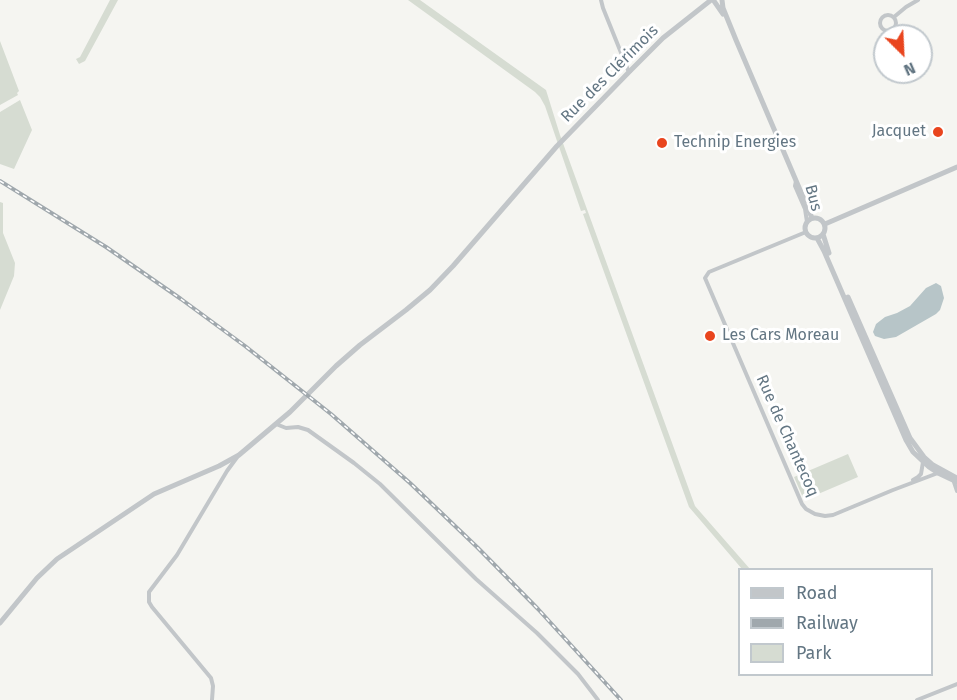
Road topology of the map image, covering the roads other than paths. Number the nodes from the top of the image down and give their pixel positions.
1 (601, 0) edge
2 (716, 0) edge
3 (917, 1) edge
4 (894, 17) junction
5 (630, 71) junction
6 (956, 168) edge
7 (809, 220) junction
8 (825, 224) junction
9 (806, 232) junction
10 (823, 234) junction
11 (816, 238) junction
12 (276, 424) junction
13 (239, 455) junction
14 (923, 462) junction
15 (938, 473) junction
16 (956, 480) edge
17 (893, 490) junction
18 (957, 491) edge
19 (0, 623) edge
20 (957, 684) edge
21 (212, 700) edge
22 (598, 700) edge
23 (917, 700) edge

1 - 5 street
2 - 5 street, Rue des Clérimois
2 - 7 street
3 - 4 street
4 - 4 street
5 - 12 street, Rue des Clérimois
6 - 8 street
7 - 8 street
7 - 9 street
8 - 10 street
9 - 11 street
9 - 17 street, Rue de Chantecoq
10 - 11 street
10 - 16 street
11 - 14 street
12 - 13 street, Rue des Clérimois
12 - 22 street
13 - 19 street, Rue des Clérimois
13 - 21 street
14 - 15 street
14 - 17 street
15 - 16 street
15 - 17 street, Rue de Chantecoq
16 - 18 street
20 - 23 street

